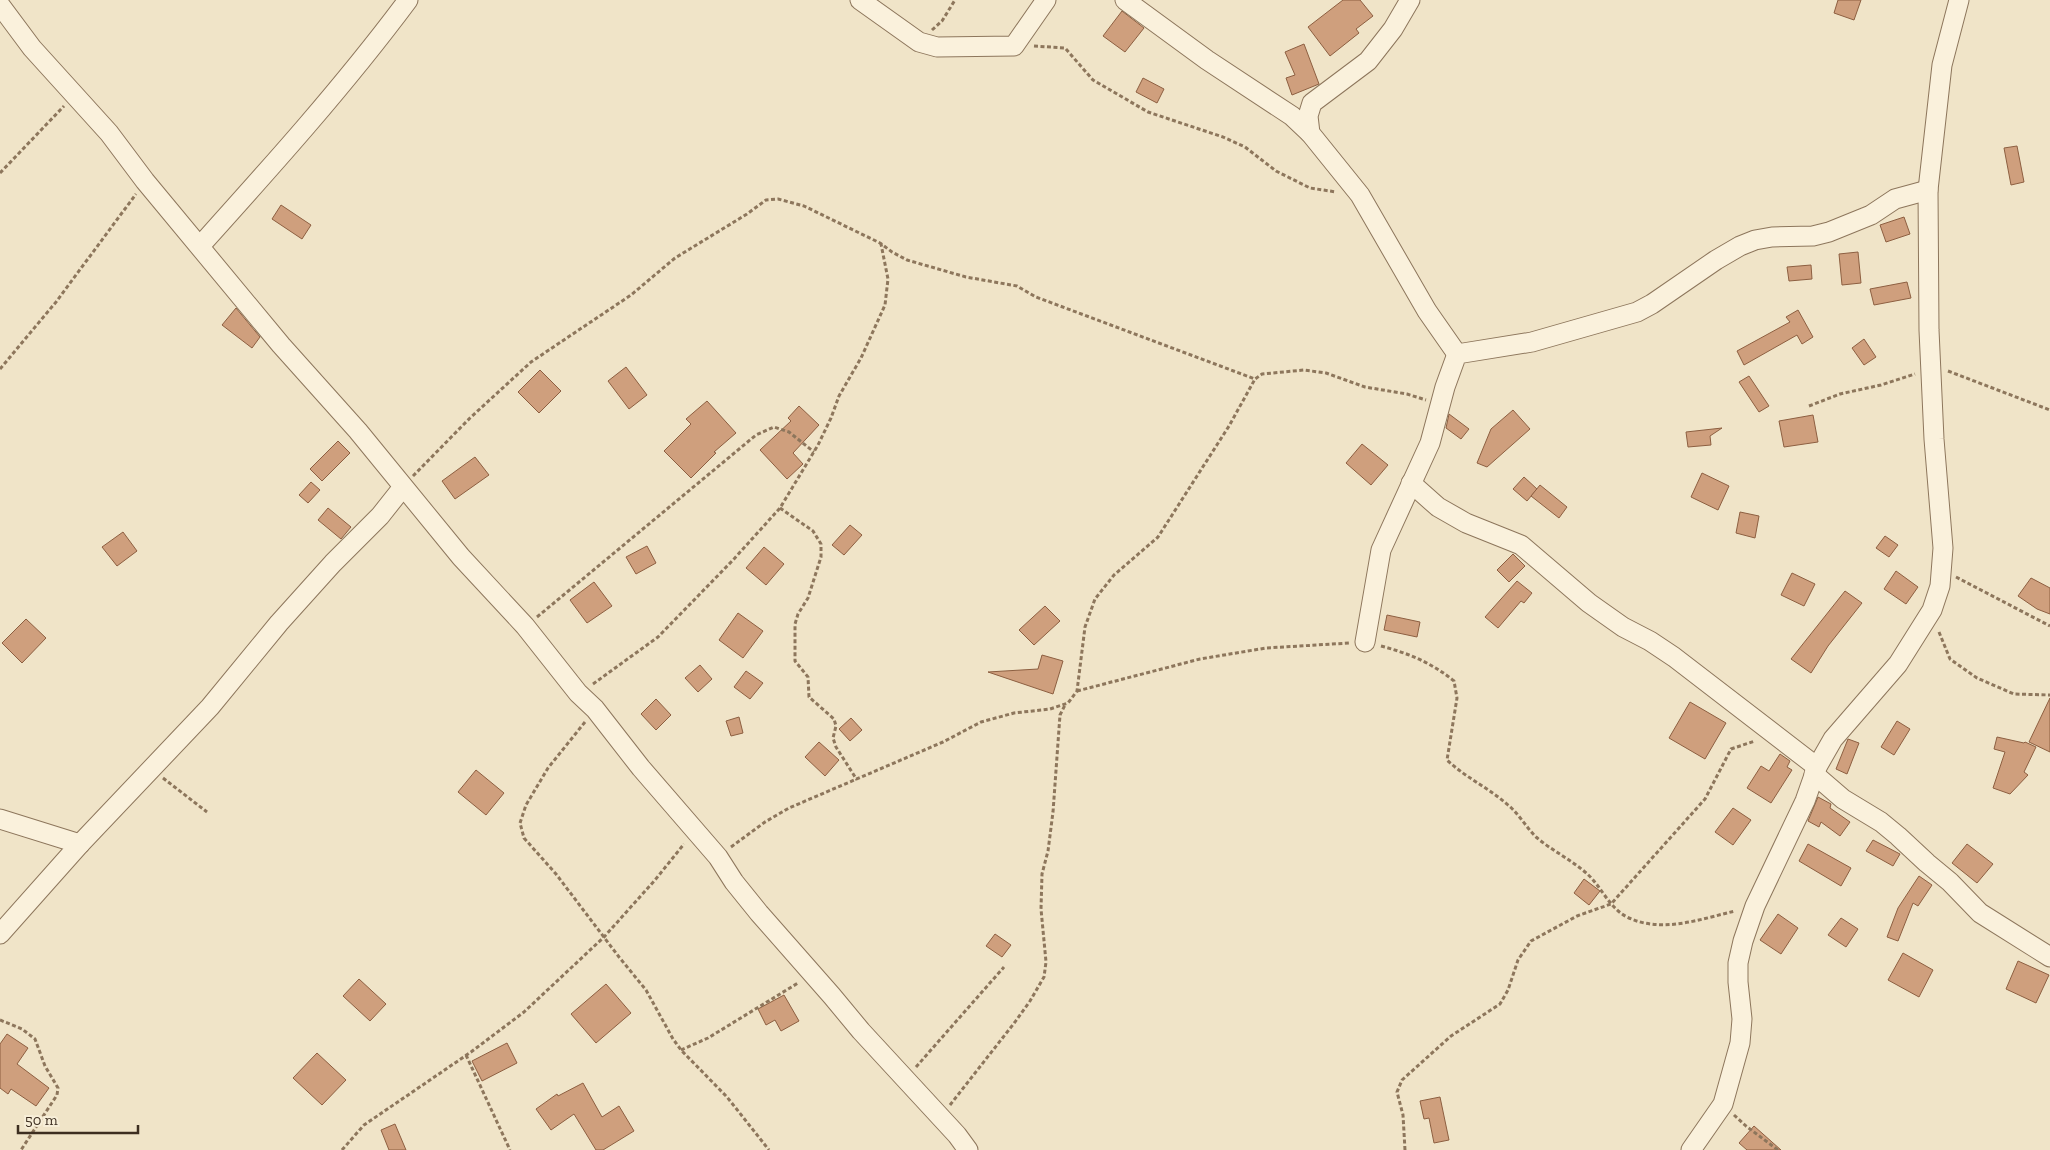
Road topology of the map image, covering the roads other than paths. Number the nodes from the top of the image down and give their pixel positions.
1 (408, 0) edge
2 (860, 0) edge
3 (1046, 0) edge
4 (1126, 0) edge
5 (1410, 0) edge
6 (1959, 0) edge
7 (0, 5) edge
8 (1310, 133) junction
9 (1928, 190) junction
10 (200, 246) junction
11 (1457, 354) junction
12 (1411, 483) junction
13 (403, 487) junction
14 (1364, 642) road end
15 (1815, 770) junction
16 (0, 819) edge
17 (80, 844) junction
18 (0, 934) edge
19 (2050, 957) edge
20 (968, 1150) edge
21 (1691, 1150) edge

1 - 10 street
2 - 3 street
4 - 8 street
5 - 8 street
6 - 9 street
7 - 10 street
8 - 11 street
9 - 11 street
9 - 15 street
10 - 13 street
11 - 12 street
12 - 14 street
12 - 15 street
13 - 17 street
13 - 20 street
15 - 19 street
15 - 21 street
16 - 17 street
17 - 18 street

